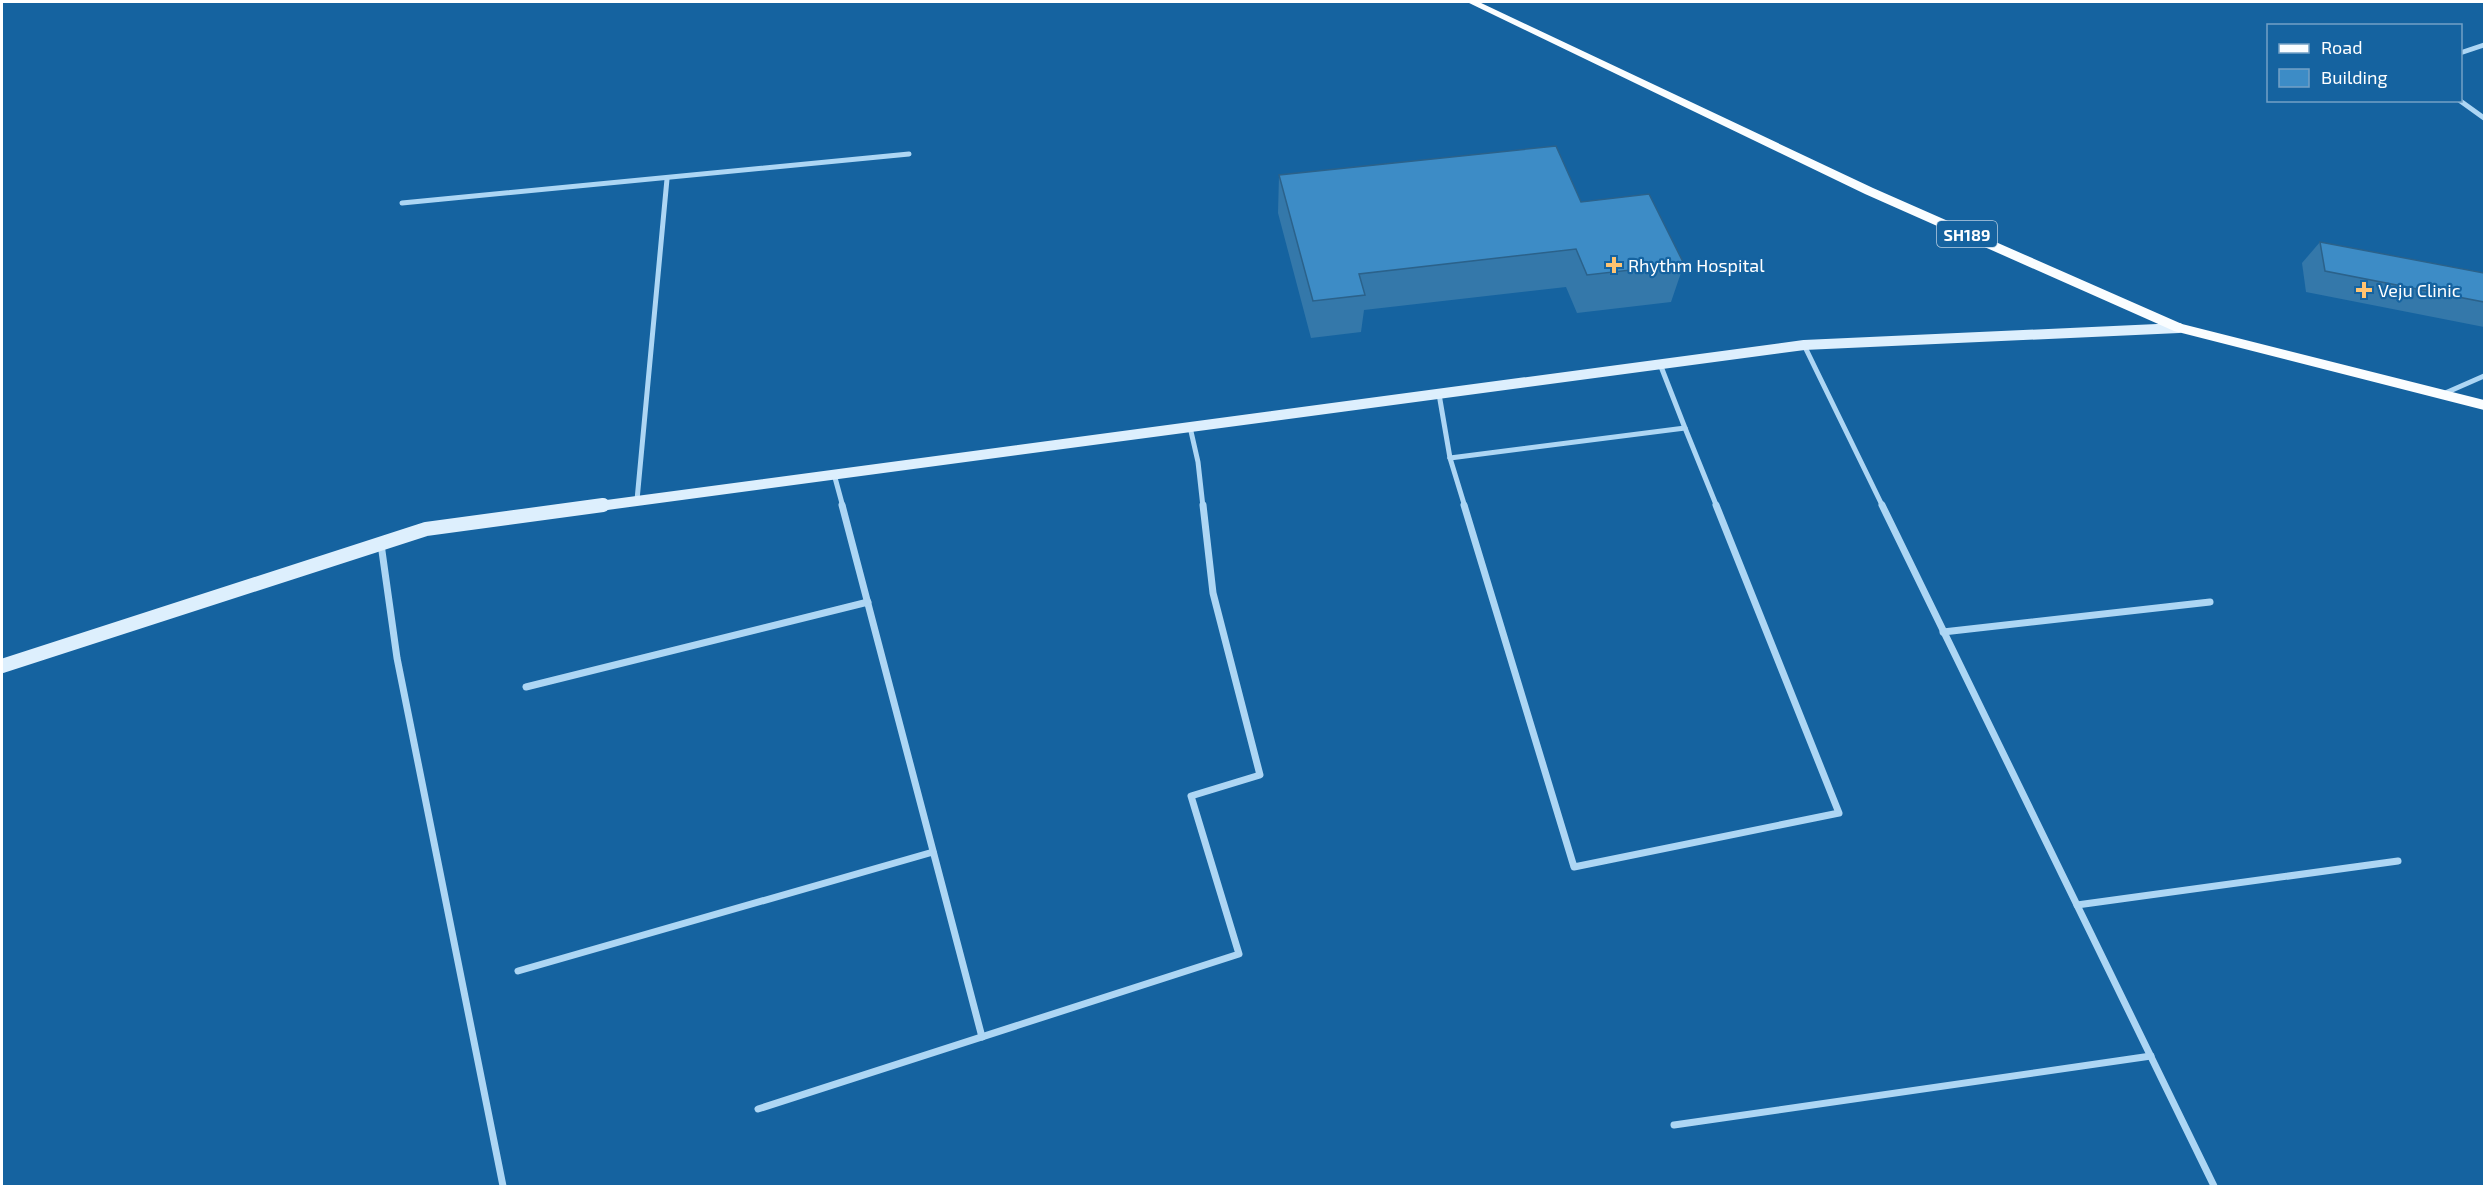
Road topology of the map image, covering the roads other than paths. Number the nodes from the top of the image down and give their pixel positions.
1 (1472, 2) edge
2 (2484, 45) edge
3 (2462, 52) edge
4 (2462, 102) edge
5 (2484, 118) edge
6 (909, 154) dead end
7 (667, 179) junction
8 (402, 203) dead end
9 (2179, 328) junction
10 (1804, 345) junction
11 (1660, 364) junction
12 (2484, 376) edge
13 (1440, 393) junction
14 (2442, 394) junction
15 (2484, 405) edge
16 (1190, 427) junction
17 (1685, 428) junction
18 (1450, 458) junction
19 (834, 474) junction
20 (637, 500) junction
21 (381, 543) junction
22 (868, 602) junction
23 (2210, 603) dead end
24 (1943, 632) junction
25 (2, 666) edge
26 (526, 687) dead end
27 (933, 852) junction
28 (2398, 861) dead end
29 (2077, 905) junction
30 (518, 971) dead end
31 (982, 1037) junction
32 (2151, 1056) junction
33 (758, 1109) dead end
34 (1674, 1125) dead end
35 (503, 1186) edge
36 (2214, 1186) edge

1 - 9 main road, SH189
2 - 3 street
4 - 5 street
6 - 7 street
7 - 8 street
7 - 20 street
9 - 10 street
9 - 14 main road, SH189
10 - 11 street
10 - 24 street
11 - 13 street
11 - 17 street
12 - 14 street
13 - 16 street
13 - 18 street
14 - 15 main road, SH189
16 - 19 street
16 - 31 street
17 - 18 street
17 - 18 street
19 - 20 street
19 - 22 street
20 - 21 street
21 - 25 street
21 - 35 street
22 - 26 street
22 - 27 street
23 - 24 street
24 - 29 street
27 - 30 street
27 - 31 street
28 - 29 street
29 - 32 street
31 - 33 street
32 - 34 street
32 - 36 street

